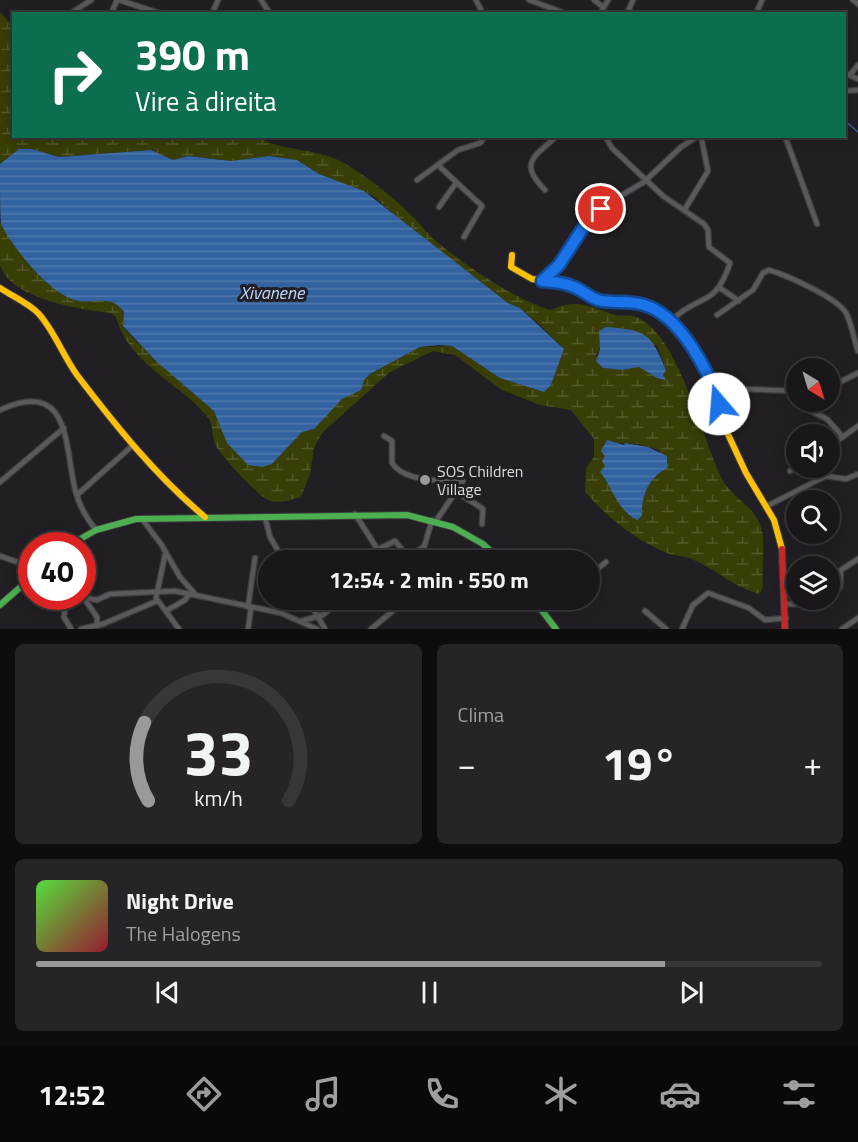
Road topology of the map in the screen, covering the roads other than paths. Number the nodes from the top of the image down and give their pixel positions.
1 (91, 0) edge
2 (118, 0) edge
3 (261, 0) edge
4 (529, 0) edge
5 (594, 0) edge
6 (608, 0) edge
7 (853, 0) edge
8 (858, 4) edge
9 (602, 6) junction
10 (73, 12) edge
11 (156, 12) edge
12 (269, 12) edge
13 (562, 12) edge
14 (600, 12) edge
15 (858, 65) edge
16 (847, 74) edge
17 (858, 79) edge
18 (485, 138) edge
19 (555, 138) edge
20 (606, 138) edge
21 (697, 138) edge
22 (700, 138) edge
23 (786, 138) edge
24 (439, 166) junction
25 (647, 179) junction
26 (417, 180) dead end
27 (456, 183) junction
28 (545, 190) dead end
29 (439, 207) dead end
30 (686, 209) junction
31 (817, 224) dead end
32 (464, 237) dead end
33 (512, 255) dead end
34 (542, 281) junction
35 (0, 288) edge
36 (720, 288) junction
37 (739, 301) junction
38 (717, 315) dead end
39 (672, 320) junction
40 (858, 351) edge
41 (858, 373) edge
42 (840, 382) edge
43 (786, 391) edge
44 (716, 393) junction
45 (0, 410) edge
46 (812, 412) edge
47 (858, 426) edge
48 (64, 428) junction
49 (384, 435) dead end
50 (843, 437) junction
51 (840, 439) edge
52 (132, 446) junction
53 (858, 474) edge
54 (0, 482) edge
55 (456, 491) junction
56 (77, 495) junction
57 (767, 506) junction
58 (355, 514) junction
59 (205, 517) junction
60 (265, 517) junction
61 (142, 519) junction
62 (434, 520) junction
63 (482, 524) dead end
64 (96, 530) junction
65 (92, 532) edge
66 (423, 547) junction
67 (277, 550) edge
68 (377, 550) joint
69 (402, 550) edge
70 (419, 550) edge
71 (422, 550) edge
72 (488, 550) edge
73 (165, 555) junction
74 (0, 556) edge
75 (255, 558) dead end
76 (858, 558) edge
77 (18, 562) edge
78 (606, 562) dead end
79 (600, 567) edge
80 (840, 587) edge
81 (786, 588) edge
82 (18, 589) edge
83 (155, 592) junction
84 (192, 594) junction
85 (96, 600) edge
86 (158, 601) junction
87 (0, 605) edge
88 (250, 607) junction
89 (65, 610) edge
90 (92, 610) edge
91 (314, 610) edge
92 (328, 610) edge
93 (394, 610) edge
94 (546, 610) edge
95 (645, 610) dead end
96 (787, 610) edge
97 (166, 611) junction
98 (543, 612) joint
99 (319, 617) junction
100 (786, 618) junction
101 (858, 618) edge
102 (302, 621) junction
103 (97, 626) junction
104 (71, 629) edge
105 (81, 629) edge
106 (179, 629) edge
107 (248, 629) edge
108 (317, 629) edge
109 (324, 629) edge
110 (371, 629) edge
111 (556, 629) edge
112 (666, 629) edge
113 (682, 629) edge
114 (785, 629) edge
115 (842, 629) edge

1 - 10 street
2 - 11 street
3 - 12 street
4 - 13 street
5 - 9 street
6 - 9 street
7 - 8 street
9 - 14 street
15 - 16 street
16 - 17 street
18 - 24 street
19 - 28 street
20 - 25 street
21 - 25 street
22 - 30 street
23 - 31 street
24 - 26 street
24 - 27 street
25 - 30 street
25 - 34 street
27 - 29 street
27 - 32 street
30 - 36 street
33 - 34 street
34 - 39 street
35 - 52 street
36 - 37 street
36 - 39 street
37 - 38 street
37 - 40 street
39 - 44 street
41 - 42 street
43 - 44 street
44 - 57 street
45 - 48 street
46 - 50 street
47 - 50 street
48 - 54 street
48 - 56 street
49 - 55 street
50 - 51 street
52 - 56 street
52 - 59 street
53 - 57 street
55 - 62 street
55 - 63 street
56 - 64 street
57 - 81 street
58 - 60 street
58 - 62 street
58 - 68 street
59 - 60 street
59 - 61 street
60 - 67 street
61 - 64 street
61 - 73 street
62 - 66 street
62 - 72 street
64 - 65 street
66 - 70 street
66 - 71 street
68 - 69 street
73 - 83 street
73 - 84 street
74 - 77 street
75 - 88 street
76 - 80 street
78 - 79 street
82 - 87 street
83 - 84 street
83 - 85 street
83 - 86 street
84 - 88 street
84 - 97 street
86 - 97 street
86 - 103 street
88 - 102 street
88 - 107 street
89 - 104 street
90 - 103 street
91 - 99 street
92 - 99 street
93 - 110 street
94 - 98 street
95 - 112 street
96 - 100 street
97 - 106 street
98 - 111 street
99 - 102 street
99 - 109 street
100 - 113 street
100 - 114 street
101 - 115 street
102 - 108 street
103 - 105 street

